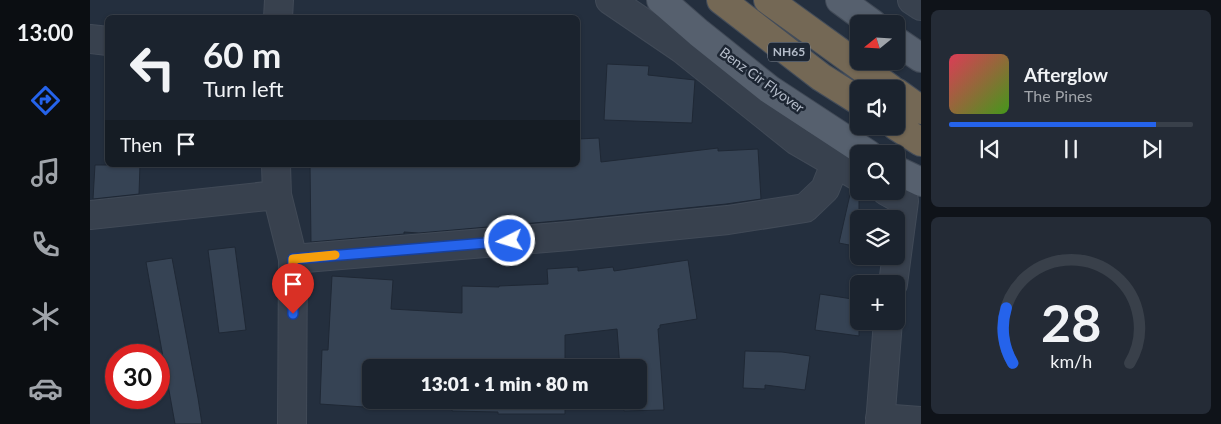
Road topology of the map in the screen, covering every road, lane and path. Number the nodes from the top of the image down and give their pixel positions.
1 (279, 0) edge
2 (610, 0) edge
3 (661, 0) edge
4 (721, 0) edge
5 (768, 0) edge
6 (840, 0) edge
7 (912, 0) edge
8 (921, 6) edge
9 (278, 15) edge
10 (861, 15) edge
11 (90, 39) edge
12 (105, 41) edge
13 (905, 47) edge
14 (921, 58) edge
15 (879, 80) edge
16 (850, 95) edge
17 (905, 98) edge
18 (921, 110) edge
19 (905, 132) edge
20 (921, 142) edge
21 (854, 145) edge
22 (835, 164) junction
23 (276, 167) edge
24 (850, 172) edge
25 (278, 195) junction
26 (908, 197) edge
27 (90, 215) edge
28 (293, 259) junction
29 (895, 275) edge
30 (887, 330) edge
31 (880, 421) edge
32 (921, 421) edge
33 (292, 424) edge

1 - 9 street
2 - 22 street
3 - 21 main road, Benz Cir Flyover
4 - 16 highway, NH65
5 - 15 highway, NH65
6 - 10 main road
7 - 8 street
11 - 12 street
13 - 14 main road
17 - 18 highway
19 - 20 highway
22 - 24 street
22 - 28 street
23 - 25 street
25 - 27 street
25 - 28 street
26 - 29 street
28 - 33 street
30 - 31 street
31 - 32 street

